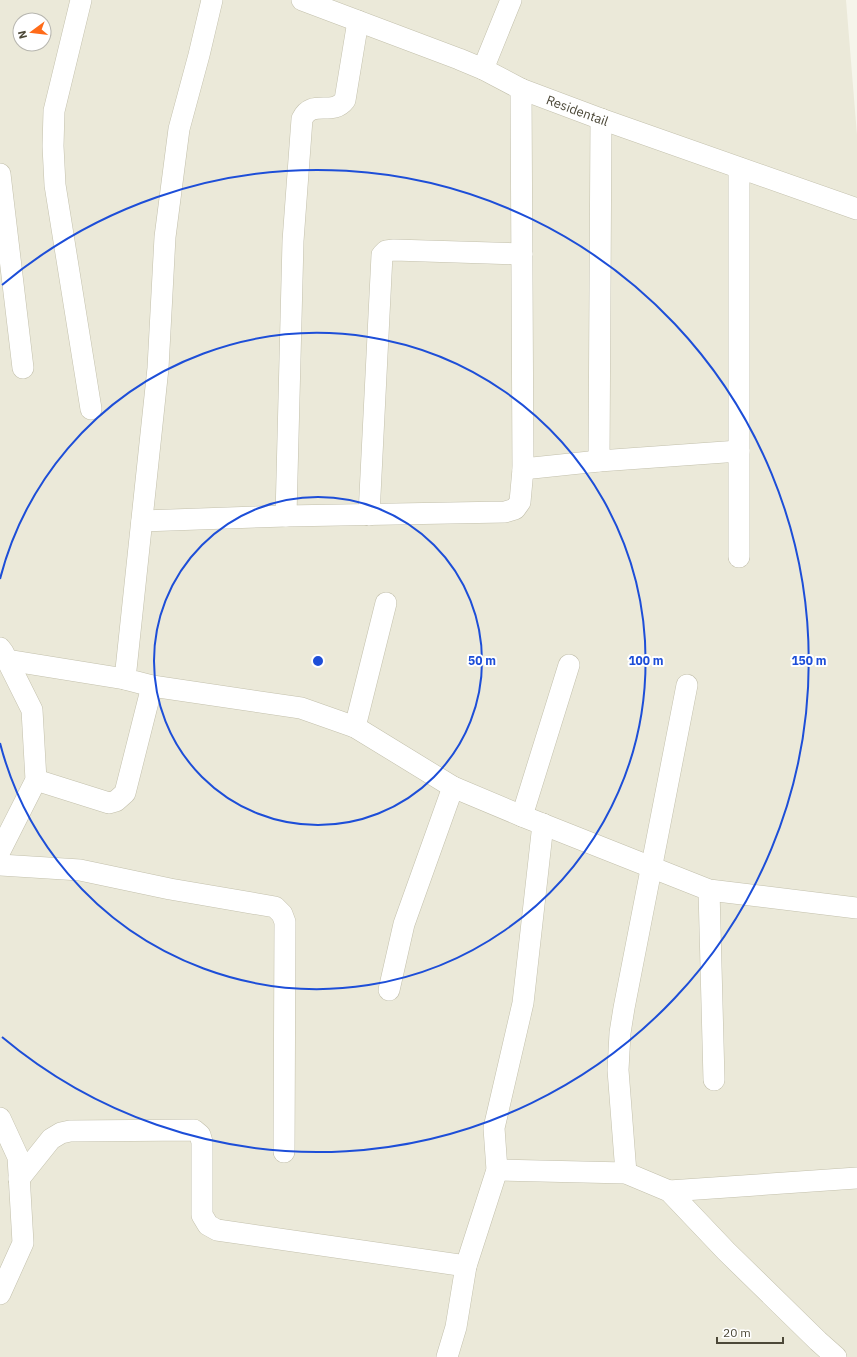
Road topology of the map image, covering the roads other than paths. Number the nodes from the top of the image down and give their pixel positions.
1 (81, 0) edge
2 (212, 0) edge
3 (302, 0) edge
4 (511, 0) edge
5 (358, 21) junction
6 (483, 69) junction
7 (522, 89) junction
8 (601, 119) junction
9 (739, 168) junction
10 (0, 174) edge
11 (857, 209) edge
12 (522, 254) junction
13 (23, 368) dead end
14 (91, 409) dead end
15 (739, 451) junction
16 (599, 461) junction
17 (523, 469) junction
18 (369, 515) junction
19 (286, 516) junction
20 (142, 521) junction
21 (739, 557) dead end
22 (386, 603) dead end
23 (4, 654) edge
24 (569, 665) dead end
25 (124, 679) junction
26 (688, 685) dead end
27 (152, 686) junction
28 (355, 727) junction
29 (36, 780) junction
30 (453, 787) junction
31 (522, 816) junction
32 (543, 824) junction
33 (0, 851) edge
34 (0, 865) edge
35 (652, 867) junction
36 (709, 890) junction
37 (857, 908) edge
38 (389, 990) dead end
39 (714, 1080) dead end
40 (0, 1118) edge
41 (284, 1152) dead end
42 (497, 1170) junction
43 (626, 1173) junction
44 (857, 1178) edge
45 (19, 1179) junction
46 (669, 1192) junction
47 (466, 1266) junction
48 (0, 1294) edge
49 (447, 1357) edge
50 (836, 1357) edge

1 - 14 street
2 - 20 street
3 - 5 street, Residentail
4 - 6 street
5 - 6 street, Residentail
5 - 19 street
6 - 7 street, Residentail
7 - 8 street, Residentail
7 - 12 street
8 - 9 street, Residentail
8 - 16 street
9 - 11 street, Residentail
9 - 15 street
10 - 13 street
12 - 17 street
12 - 18 street
15 - 16 street
15 - 21 street
16 - 17 street
17 - 18 street
18 - 19 street
19 - 20 street
20 - 25 street
22 - 28 street
23 - 25 street
23 - 29 street
24 - 31 street
25 - 27 street
26 - 35 street
27 - 28 street
27 - 29 street
28 - 30 street
29 - 33 street
30 - 31 street
30 - 38 street
31 - 32 street
32 - 35 street
32 - 42 street
34 - 41 street
35 - 36 street
35 - 43 street
36 - 37 street
36 - 39 street
40 - 45 street
42 - 43 street
42 - 47 street
43 - 46 street
44 - 46 street
45 - 47 street
45 - 48 street
46 - 50 street
47 - 49 street

